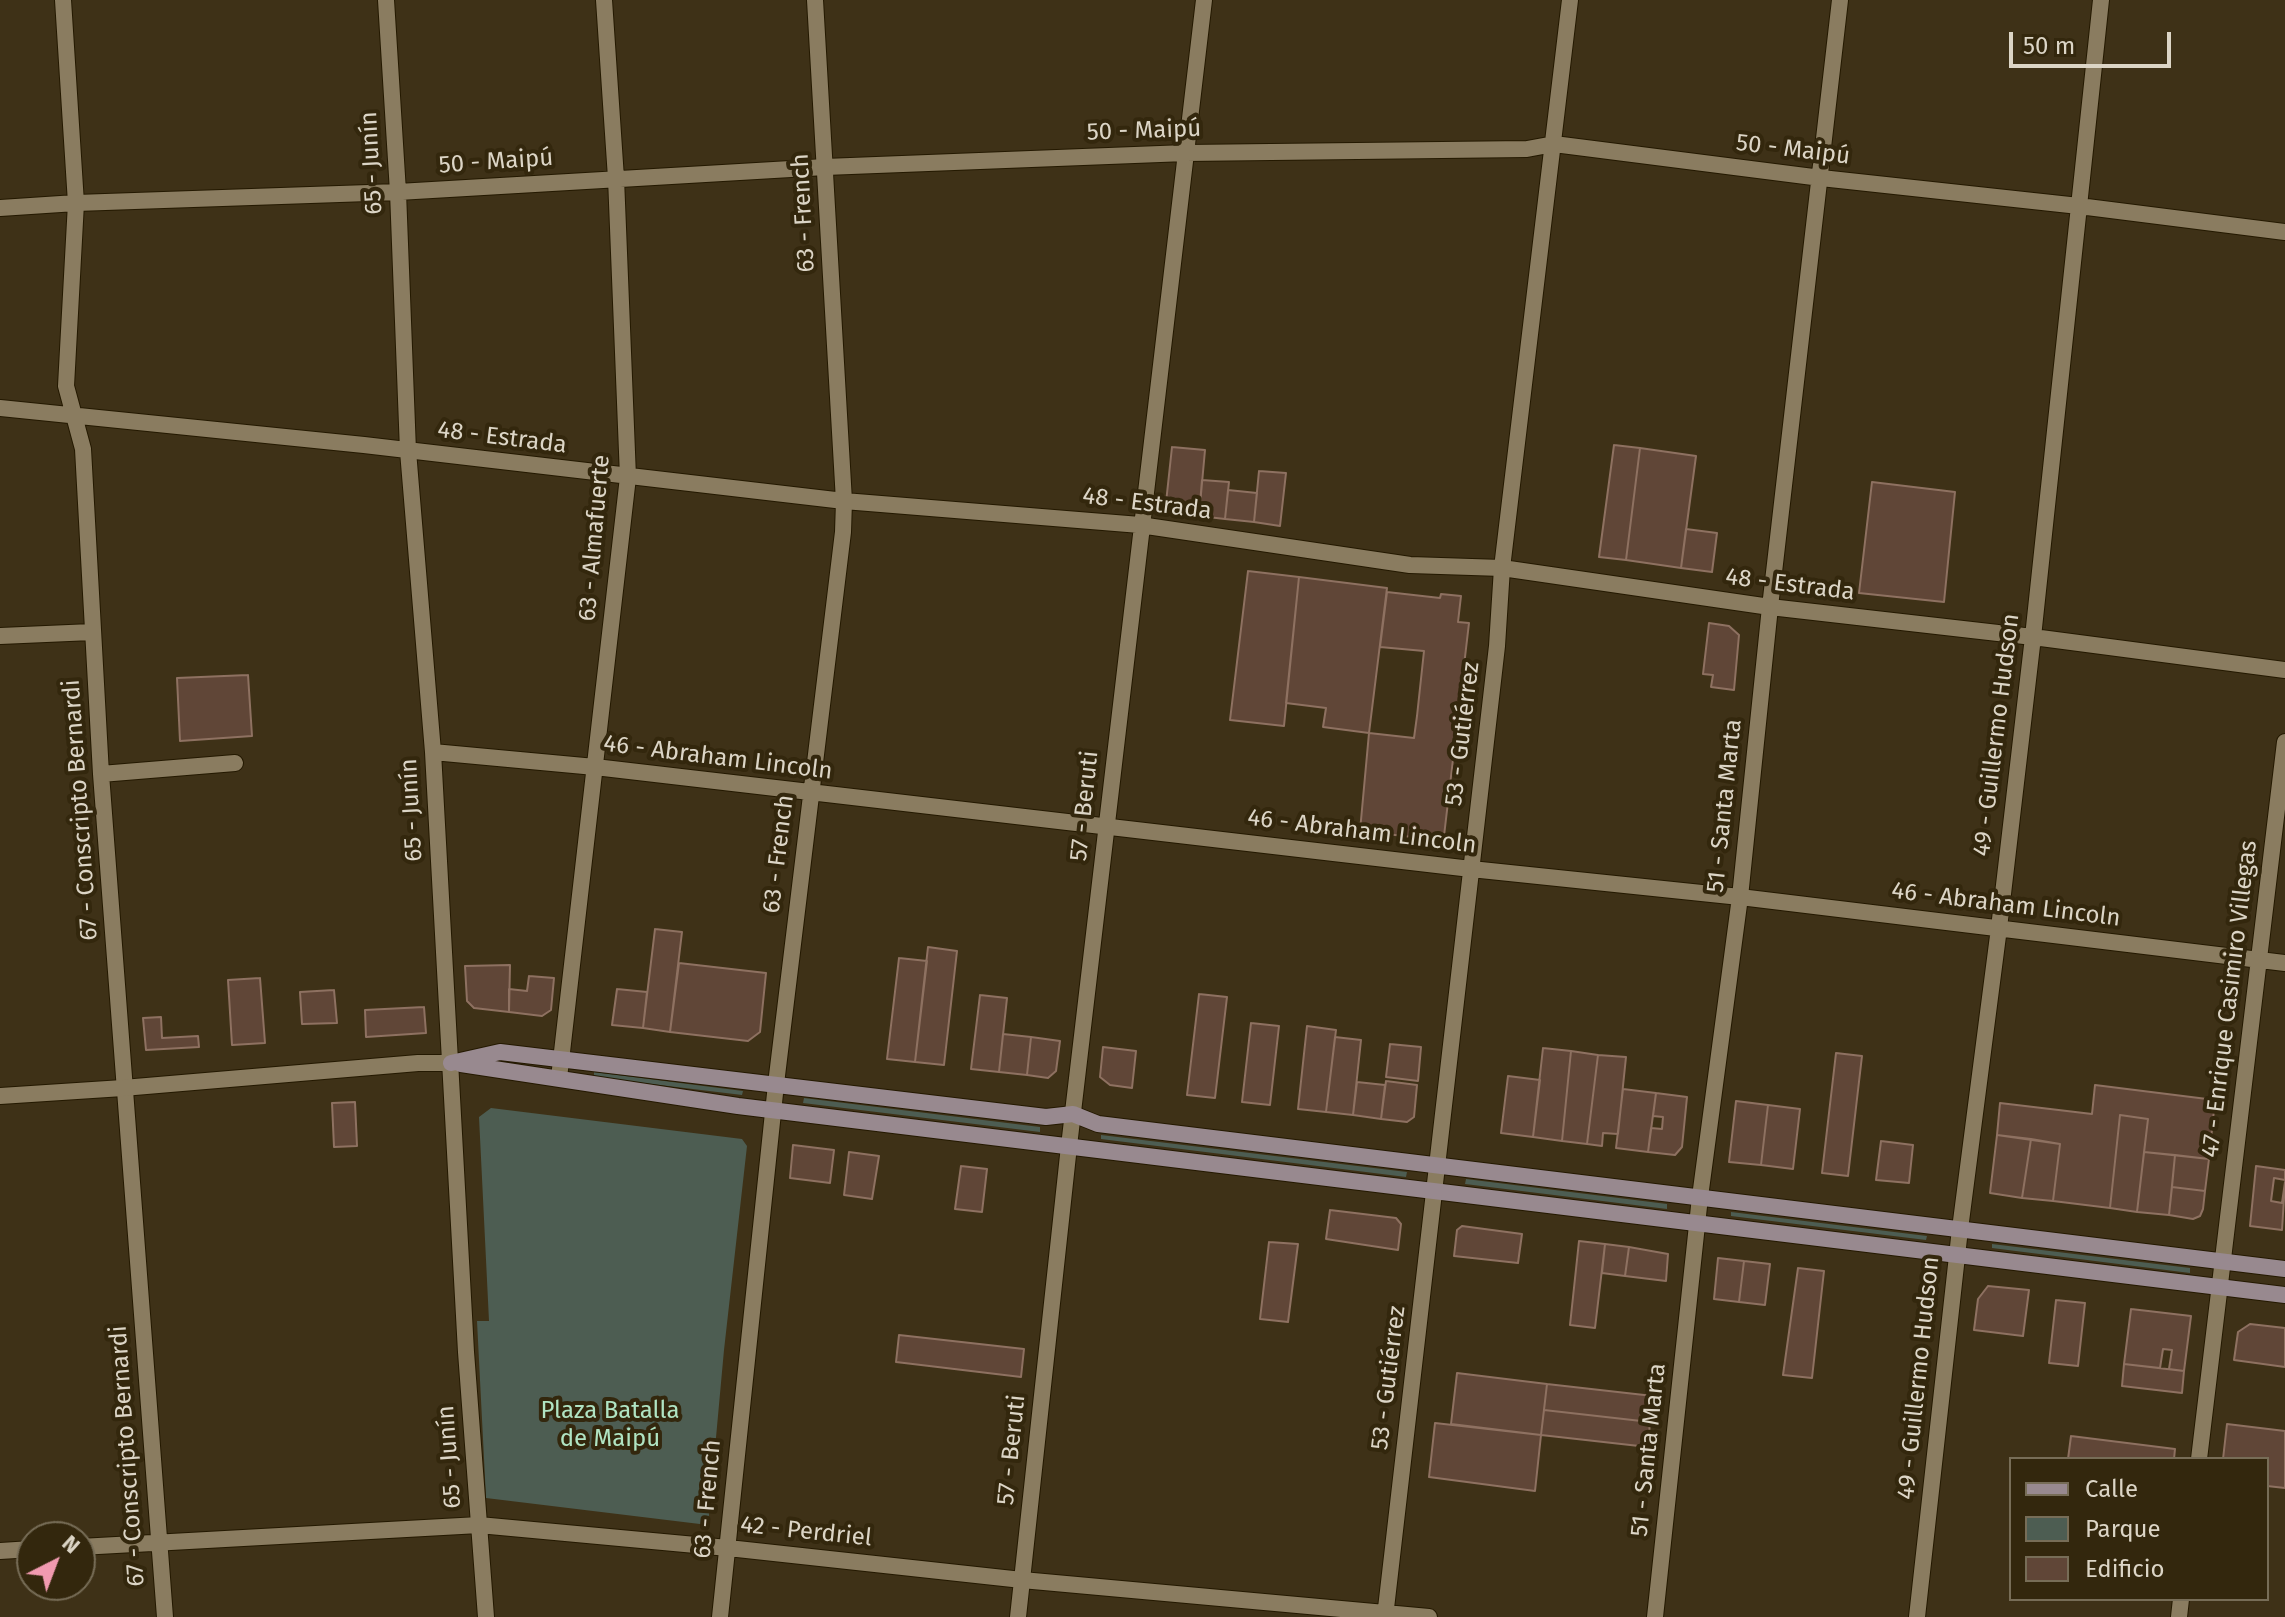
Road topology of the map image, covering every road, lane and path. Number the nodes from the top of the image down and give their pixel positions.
1 (63, 0) edge
2 (386, 0) edge
3 (604, 0) edge
4 (815, 0) edge
5 (1204, 0) edge
6 (1570, 0) edge
7 (1840, 0) edge
8 (2101, 0) edge
9 (1554, 144) junction
10 (1186, 153) junction
11 (825, 167) junction
12 (616, 178) junction
13 (1821, 178) junction
14 (398, 192) junction
15 (76, 203) junction
16 (2079, 206) junction
17 (0, 208) edge
18 (2285, 232) edge
19 (0, 408) edge
20 (74, 416) junction
21 (408, 451) junction
22 (628, 477) junction
23 (844, 501) junction
24 (1140, 525) junction
25 (1502, 568) junction
26 (1770, 607) junction
27 (92, 632) junction
28 (0, 636) edge
29 (2033, 637) junction
30 (2285, 670) edge
31 (2285, 742) edge
32 (433, 752) junction
33 (235, 763) dead end
34 (595, 767) junction
35 (101, 774) junction
36 (810, 794) junction
37 (1108, 826) junction
38 (1471, 869) junction
39 (1740, 897) junction
40 (1999, 928) junction
41 (2259, 961) junction
42 (2285, 963) edge
43 (562, 1058) junction
44 (451, 1063) junction
45 (559, 1078) junction
46 (776, 1084) junction
47 (123, 1088) junction
48 (0, 1096) edge
49 (774, 1110) junction
50 (1073, 1114) junction
51 (1069, 1146) junction
52 (1437, 1165) junction
53 (1434, 1191) junction
54 (1700, 1197) junction
55 (1698, 1223) junction
56 (1960, 1229) junction
57 (1957, 1255) junction
58 (2223, 1262) junction
59 (2285, 1269) edge
60 (2220, 1287) junction
61 (2285, 1295) edge
62 (2199, 1457) edge
63 (479, 1525) junction
64 (160, 1542) junction
65 (96, 1546) edge
66 (728, 1548) junction
67 (1022, 1580) junction
68 (1385, 1615) edge
69 (165, 1617) edge
70 (486, 1617) edge
71 (720, 1617) edge
72 (1018, 1617) edge
73 (1429, 1617) edge
74 (1655, 1617) edge
75 (1917, 1617) edge

1 - 15 street, 67 - Conscripto Bernardi
2 - 14 street, 65 - Junín
3 - 12 street, 63 - Almafuerte
4 - 11 street, 63 - French
5 - 10 street, 57 - Beruti
6 - 9 street, 53 - Gutiérrez
7 - 13 street, 51 - Santa Marta
8 - 16 street, 49 - Guillermo Hudson
9 - 10 street, 50 - Maipú
9 - 13 street, 50 - Maipú
9 - 25 street, 53 - Gutiérrez
10 - 11 street, 50 - Maipú
10 - 24 street, 57 - Beruti
11 - 12 street, 50 - Maipú
11 - 23 street, 63 - French
12 - 14 street, 50 - Maipú
12 - 22 street, 63 - Almafuerte
13 - 16 street, 50 - Maipú
13 - 26 street, 51 - Santa Marta
14 - 15 street, 50 - Maipú
14 - 21 street, 65 - Junín
15 - 17 street, 50 - Maipú
15 - 20 street, 67 - Conscripto Bernardi
16 - 18 street, 50 - Maipú
16 - 29 street, 49 - Guillermo Hudson
19 - 20 street, 48 - Estrada
20 - 21 street, 48 - Estrada
20 - 27 street, 67 - Conscripto Bernardi
21 - 22 street, 48 - Estrada
21 - 32 street, 65 - Junín
22 - 23 street, 48 - Estrada
22 - 34 street, 63 - Almafuerte
23 - 24 street, 48 - Estrada
23 - 36 street, 63 - French
24 - 25 street, 48 - Estrada
24 - 37 street, 57 - Beruti
25 - 26 street, 48 - Estrada
25 - 38 street, 53 - Gutiérrez
26 - 29 street, 48 - Estrada
26 - 39 street, 51 - Santa Marta
27 - 28 street
27 - 35 street, 67 - Conscripto Bernardi
29 - 30 street, 48 - Estrada
29 - 40 street, 49 - Guillermo Hudson
31 - 41 street, 47 - Enrique Casimiro Villegas
32 - 34 street, 46 - Abraham Lincoln
32 - 44 street, 65 - Junín
33 - 35 street
34 - 36 street, 46 - Abraham Lincoln
34 - 43 street, 63 - Almafuerte
35 - 47 street, 67 - Conscripto Bernardi
36 - 37 street, 46 - Abraham Lincoln
36 - 46 street, 63 - French
37 - 38 street, 46 - Abraham Lincoln
37 - 50 street, 57 - Beruti
38 - 39 street, 46 - Abraham Lincoln
38 - 52 street, 53 - Gutiérrez
39 - 40 street, 46 - Abraham Lincoln
39 - 54 street, 51 - Santa Marta
40 - 41 street, 46 - Abraham Lincoln
40 - 56 street, 49 - Guillermo Hudson
41 - 42 street, 46 - Abraham Lincoln
41 - 58 street, 47 - Enrique Casimiro Villegas
43 - 44 main road
43 - 45 street, 63 - Almafuerte
43 - 46 main road
44 - 45 main road
44 - 47 street
44 - 63 street, 65 - Junín
45 - 49 main road
46 - 49 street, 63 - French
46 - 50 main road
47 - 48 street
47 - 64 street, 67 - Conscripto Bernardi
49 - 51 main road
49 - 66 street, 63 - French
50 - 51 street, 57 - Beruti
50 - 52 main road
51 - 53 main road
51 - 67 street, 57 - Beruti
52 - 53 street, 53 - Gutiérrez
52 - 54 main road
53 - 55 main road
53 - 68 street, 53 - Gutiérrez
54 - 55 street, 51 - Santa Marta
54 - 56 main road
55 - 57 main road
55 - 74 street, 51 - Santa Marta
56 - 57 street, 49 - Guillermo Hudson
56 - 58 main road
57 - 60 main road
57 - 75 street, 49 - Guillermo Hudson
58 - 59 main road
58 - 60 street, 47 - Enrique Casimiro Villegas
60 - 61 main road
60 - 62 street
63 - 64 street, 42 - Perdriel
63 - 66 street, 42 - Perdriel
63 - 70 street, 65 - Junín
64 - 65 street, 42 - Perdriel
64 - 69 street, 67 - Conscripto Bernardi
66 - 67 street, 42 - Perdriel
66 - 71 street, 63 - French
67 - 68 street, 42 - Perdriel
67 - 72 street, 57 - Beruti
68 - 73 street, 42 - Perdriel

